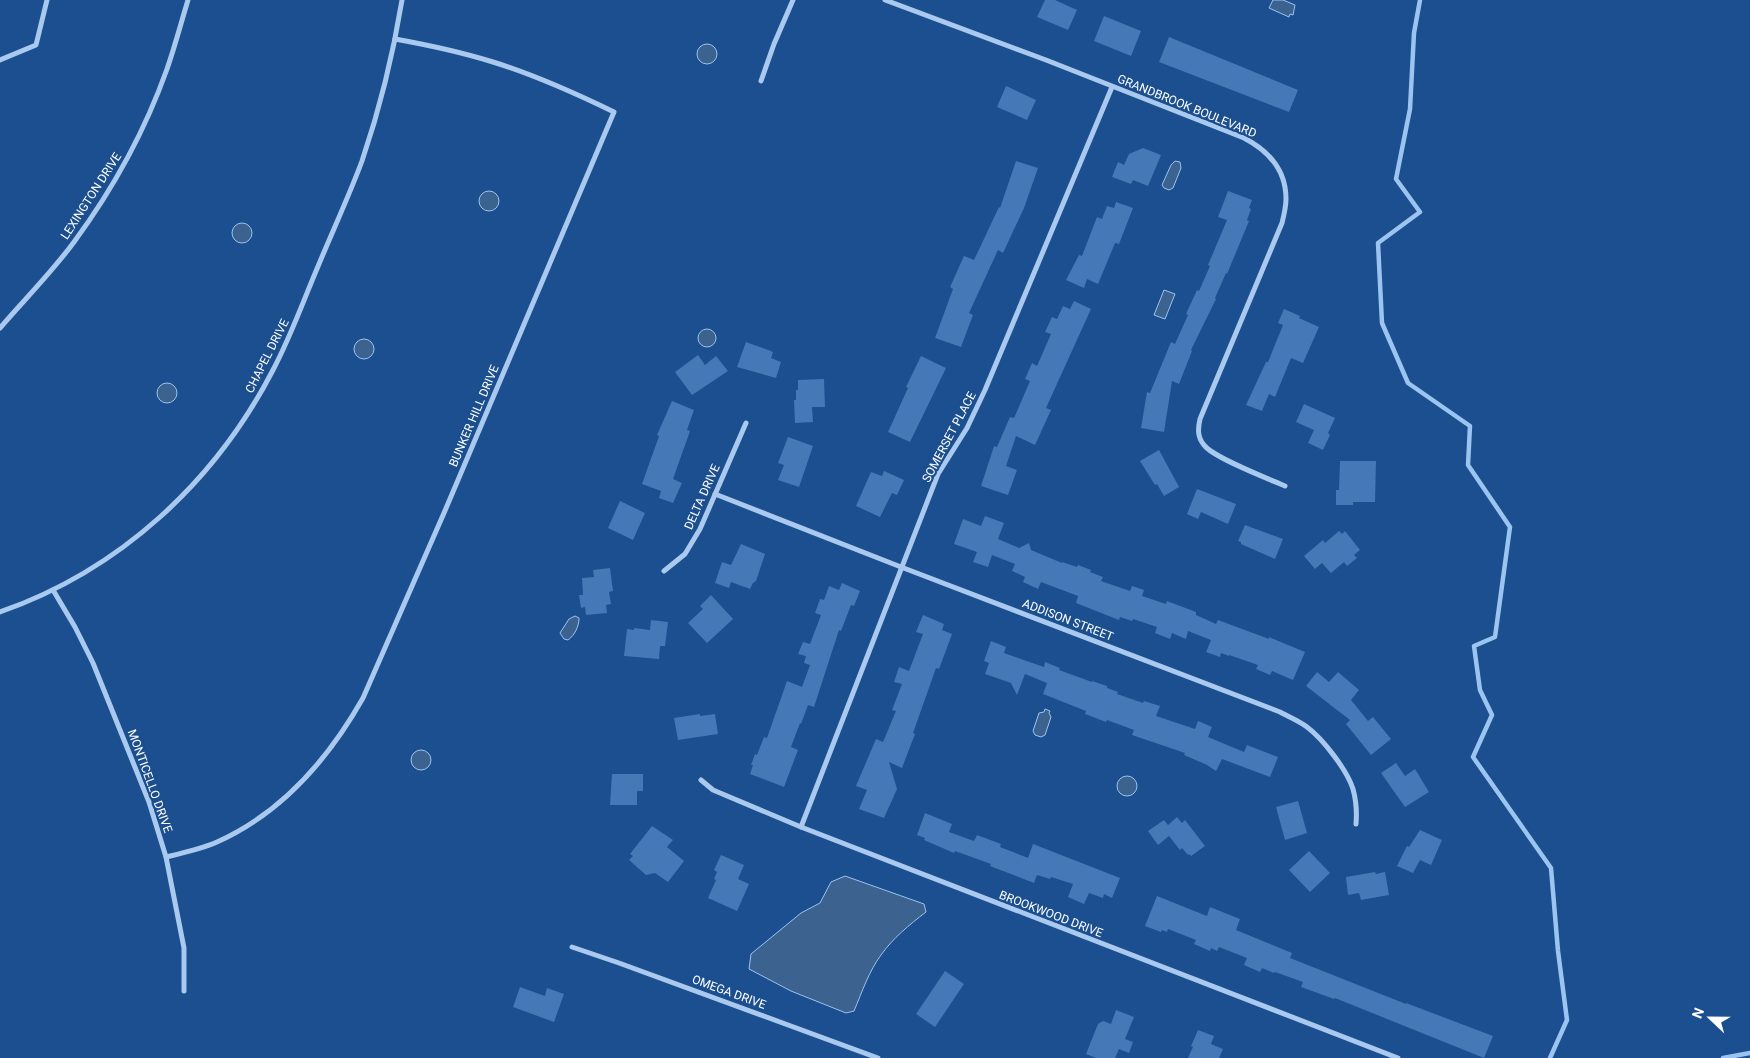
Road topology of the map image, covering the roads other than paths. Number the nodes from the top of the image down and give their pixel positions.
1 (48, 0) edge
2 (188, 0) edge
3 (402, 0) edge
4 (793, 0) edge
5 (885, 0) edge
6 (395, 39) junction
7 (0, 60) edge
8 (761, 81) dead end
9 (1112, 87) junction
10 (0, 328) edge
11 (746, 423) dead end
12 (1285, 486) dead end
13 (715, 494) junction
14 (901, 567) junction
15 (664, 570) dead end
16 (53, 590) junction
17 (0, 612) edge
18 (702, 780) dead end
19 (1356, 824) dead end
20 (801, 827) junction
21 (166, 857) junction
22 (572, 948) dead end
23 (184, 991) dead end
24 (878, 1058) edge
25 (1398, 1058) edge

1 - 7 street
2 - 10 street, LEXINGTON DRIVE
3 - 6 street, CHAPEL DRIVE
4 - 8 street
5 - 9 street, GRANDBROOK BOULEVARD
6 - 16 street, CHAPEL DRIVE
6 - 21 street, BUNKER HILL DRIVE
9 - 12 street, GRANDBROOK BOULEVARD
9 - 14 street, SOMERSET PLACE
11 - 13 street, DELTA DRIVE
13 - 14 street, ADDISON STREET
13 - 15 street, DELTA DRIVE
14 - 19 street, ADDISON STREET
14 - 20 street, SOMERSET PLACE
16 - 17 street, CHAPEL DRIVE
16 - 21 street, MONTICELLO DRIVE
18 - 20 street, BROOKWOOD DRIVE
20 - 25 street, BROOKWOOD DRIVE
21 - 23 street, MONTICELLO DRIVE
22 - 24 street, OMEGA DRIVE

